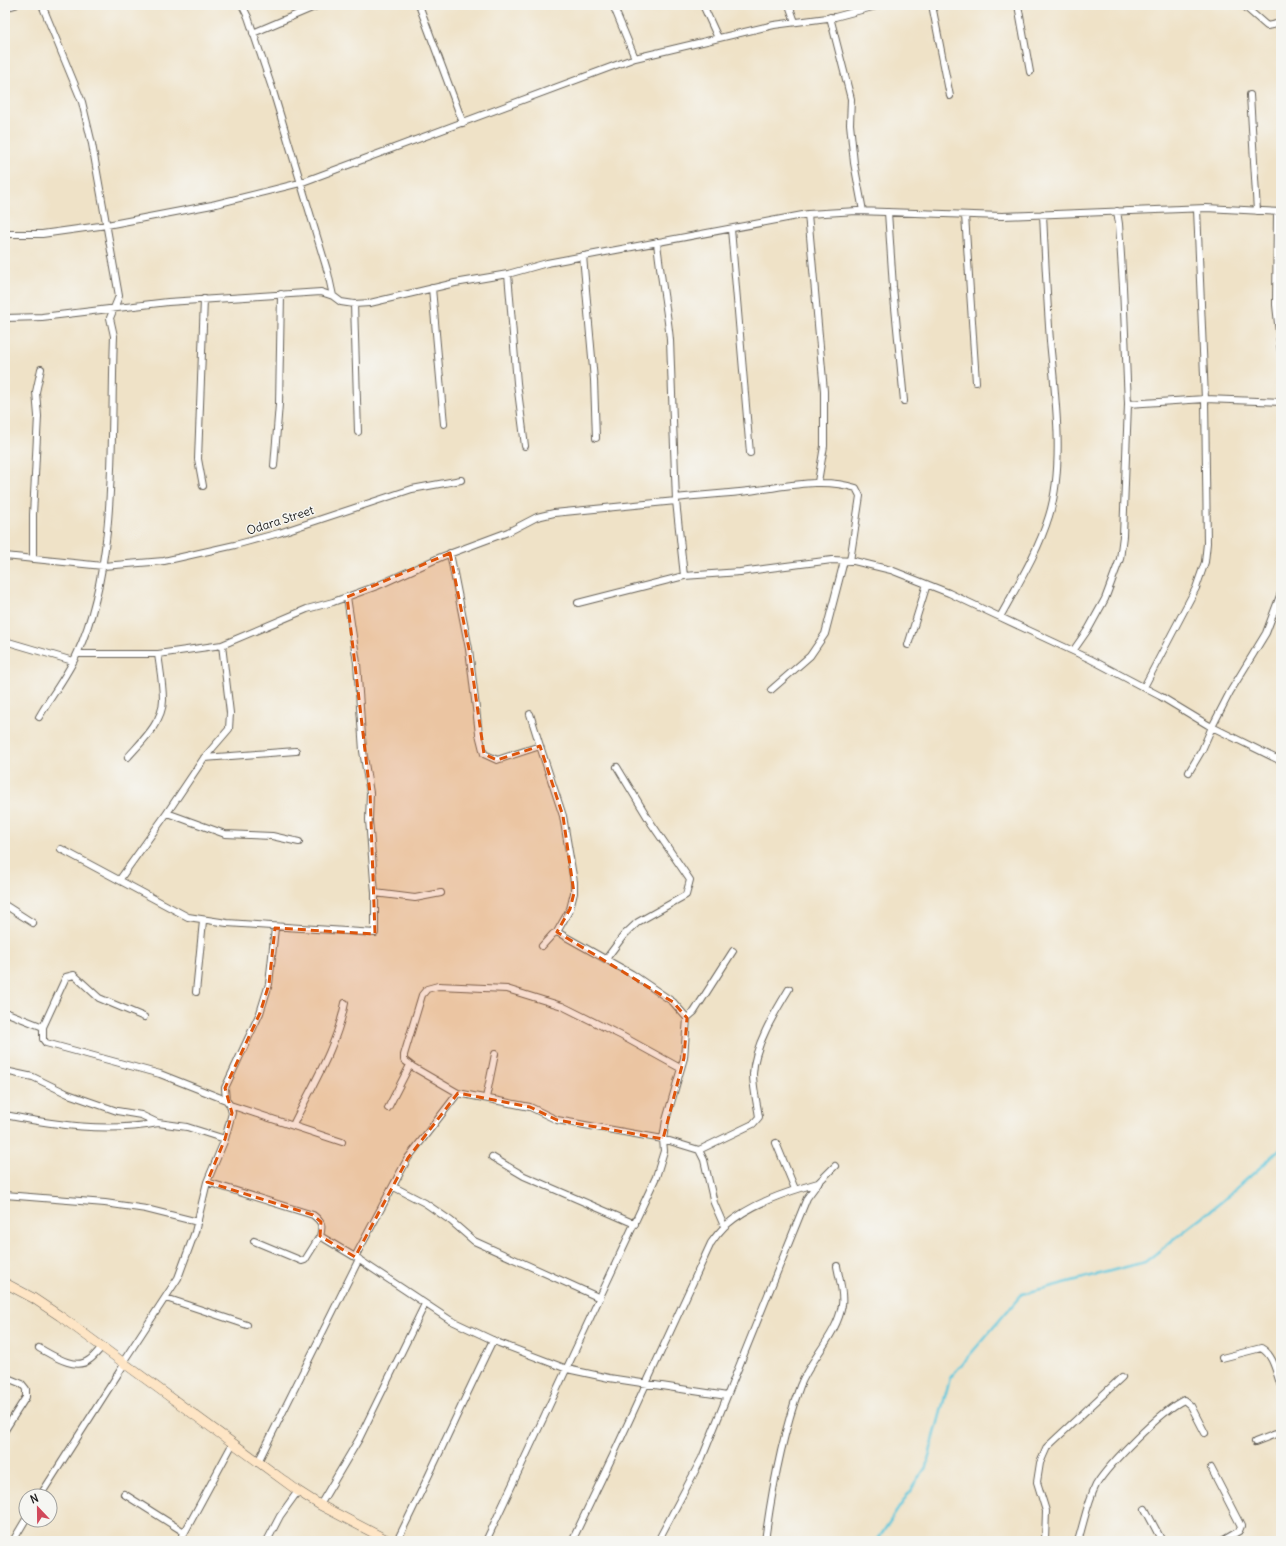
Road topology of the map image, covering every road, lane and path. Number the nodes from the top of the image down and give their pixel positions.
1 (15, 5) edge
2 (42, 5) edge
3 (242, 5) edge
4 (319, 5) edge
5 (419, 5) edge
6 (613, 5) edge
7 (702, 5) edge
8 (789, 5) edge
9 (876, 5) edge
10 (932, 5) edge
11 (1018, 5) edge
12 (1242, 5) edge
13 (6, 7) edge
14 (830, 18) junction
15 (795, 22) junction
16 (1281, 23) edge
17 (253, 33) junction
18 (718, 38) junction
19 (636, 58) junction
20 (1030, 72) dead end
21 (1250, 95) dead end
22 (950, 96) dead end
23 (463, 123) junction
24 (300, 182) junction
25 (1197, 209) junction
26 (863, 211) junction
27 (1117, 211) junction
28 (1257, 211) junction
29 (888, 212) junction
30 (1279, 212) edge
31 (808, 214) junction
32 (1043, 214) junction
33 (965, 216) junction
34 (107, 225) junction
35 (731, 229) junction
36 (5, 234) edge
37 (657, 242) junction
38 (583, 256) junction
39 (508, 274) junction
40 (432, 288) junction
41 (281, 294) junction
42 (333, 296) junction
43 (204, 299) junction
44 (354, 304) junction
45 (115, 308) junction
46 (5, 318) edge
47 (1281, 352) edge
48 (41, 369) dead end
49 (976, 382) dead end
50 (1205, 399) junction
51 (904, 401) dead end
52 (1281, 402) edge
53 (1128, 404) junction
54 (444, 424) dead end
55 (358, 432) dead end
56 (596, 438) dead end
57 (525, 446) dead end
58 (750, 453) dead end
59 (274, 466) dead end
60 (461, 480) dead end
61 (818, 482) junction
62 (203, 486) dead end
63 (676, 500) junction
64 (450, 553) junction
65 (5, 556) edge
66 (33, 558) junction
67 (847, 561) junction
68 (102, 566) junction
69 (684, 576) junction
70 (927, 584) junction
71 (1281, 593) edge
72 (347, 597) junction
73 (578, 603) dead end
74 (1000, 617) junction
75 (5, 641) edge
76 (222, 645) junction
77 (908, 645) dead end
78 (1073, 651) junction
79 (77, 654) junction
80 (158, 654) junction
81 (73, 661) junction
82 (1144, 687) junction
83 (771, 690) dead end
84 (530, 714) dead end
85 (39, 717) dead end
86 (1212, 727) junction
87 (540, 746) junction
88 (296, 751) dead end
89 (128, 757) dead end
90 (204, 758) junction
91 (1281, 761) edge
92 (617, 767) dead end
93 (1189, 772) dead end
94 (167, 813) junction
95 (299, 842) dead end
96 (61, 849) dead end
97 (120, 879) junction
98 (375, 893) junction
99 (441, 893) dead end
100 (5, 905) edge
101 (203, 920) junction
102 (33, 923) dead end
103 (275, 928) junction
104 (557, 932) junction
105 (542, 946) dead end
106 (733, 951) dead end
107 (606, 960) junction
108 (789, 988) dead end
109 (196, 992) dead end
110 (345, 1003) dead end
111 (5, 1012) edge
112 (144, 1017) dead end
113 (687, 1018) junction
114 (43, 1026) junction
115 (495, 1054) dead end
116 (410, 1065) junction
117 (680, 1068) junction
118 (5, 1071) edge
119 (458, 1093) junction
120 (486, 1098) junction
121 (228, 1102) junction
122 (388, 1108) dead end
123 (5, 1115) edge
124 (158, 1122) junction
125 (293, 1125) junction
126 (225, 1139) junction
127 (663, 1139) junction
128 (342, 1142) dead end
129 (776, 1143) dead end
130 (700, 1150) junction
131 (492, 1157) dead end
132 (835, 1166) dead end
133 (207, 1182) junction
134 (818, 1183) junction
135 (394, 1188) junction
136 (794, 1189) junction
137 (5, 1194) edge
138 (198, 1222) junction
139 (635, 1224) junction
140 (724, 1226) junction
141 (320, 1236) junction
142 (254, 1242) dead end
143 (357, 1258) junction
144 (837, 1266) dead end
145 (5, 1283) edge
146 (166, 1298) junction
147 (600, 1298) junction
148 (425, 1304) junction
149 (247, 1325) dead end
150 (493, 1340) junction
151 (102, 1347) junction
152 (39, 1348) dead end
153 (1222, 1358) dead end
154 (124, 1363) junction
155 (567, 1369) junction
156 (5, 1377) edge
157 (1122, 1377) dead end
158 (647, 1383) junction
159 (1281, 1386) edge
160 (727, 1396) junction
161 (5, 1430) edge
162 (1281, 1432) edge
163 (1205, 1433) dead end
164 (1255, 1442) dead end
165 (233, 1443) junction
166 (258, 1462) junction
167 (1211, 1468) dead end
168 (45, 1488) edge
169 (298, 1491) junction
170 (124, 1494) dead end
171 (320, 1505) junction
172 (1144, 1509) dead end
173 (21, 1528) edge
174 (184, 1532) junction
175 (13, 1541) edge
176 (180, 1541) edge
177 (267, 1541) edge
178 (389, 1541) edge
179 (397, 1541) edge
180 (486, 1541) edge
181 (572, 1541) edge
182 (658, 1541) edge
183 (765, 1541) edge
184 (1045, 1541) edge
185 (1078, 1541) edge
186 (1162, 1541) edge
187 (1222, 1541) edge

1 - 13 street
2 - 34 street
3 - 17 street
4 - 17 street
5 - 23 street
6 - 19 street
7 - 18 street
8 - 15 street
9 - 14 street
10 - 22 street
11 - 20 street
12 - 16 street
14 - 15 street
14 - 26 street
15 - 18 street
17 - 24 street
18 - 19 street
19 - 23 street
21 - 28 street
23 - 24 street
24 - 34 street
24 - 42 street
25 - 27 street
25 - 28 street
25 - 50 street
26 - 29 street
26 - 31 street
27 - 32 street
27 - 53 street
28 - 30 street
29 - 33 street
29 - 51 street
30 - 47 street
31 - 35 street
31 - 61 street
32 - 33 street
32 - 74 street
33 - 49 street
34 - 36 street
34 - 45 street
35 - 37 street
35 - 58 street
37 - 38 street
37 - 63 street
38 - 39 street
38 - 56 street
39 - 40 street
39 - 57 street
40 - 44 street
40 - 54 street
41 - 42 street
41 - 43 street
41 - 59 street
42 - 44 street
43 - 45 street
43 - 62 street
44 - 55 street
45 - 46 street
45 - 68 street
48 - 66 street
50 - 52 street
50 - 53 street
50 - 82 street
53 - 78 street
60 - 68 street, Odara Street
61 - 63 street
61 - 67 street
63 - 64 street
63 - 69 street
64 - 72 street
64 - 87 street
65 - 66 street, Odara Street
66 - 68 street, Odara Street
67 - 69 street
67 - 70 street
67 - 83 street
68 - 79 street
69 - 73 street
70 - 74 street
70 - 77 street
71 - 86 street
72 - 76 street
72 - 98 street
74 - 78 street
75 - 81 street
76 - 80 street
76 - 90 street
78 - 82 street
79 - 80 street
79 - 81 street
80 - 89 street
81 - 85 street
82 - 86 street
84 - 87 street
86 - 91 street
86 - 93 street
87 - 104 street
88 - 90 street
90 - 94 street
92 - 107 street
94 - 95 street
94 - 97 street
96 - 97 street
97 - 101 street
98 - 99 street
98 - 103 street
100 - 102 street
101 - 103 street
101 - 109 street
103 - 121 street
104 - 105 street
104 - 107 street
106 - 113 street
107 - 113 street
108 - 130 street
110 - 125 street
111 - 114 street
112 - 114 street
113 - 117 street
114 - 121 street
115 - 120 street
116 - 117 street
116 - 119 street
116 - 122 street
117 - 127 street
118 - 124 street
119 - 120 street
119 - 135 street
120 - 127 street
121 - 125 street
121 - 126 street
123 - 124 street
124 - 126 street
125 - 128 street
126 - 133 street
127 - 130 street
127 - 139 street
129 - 136 street
130 - 140 street
131 - 139 street
132 - 134 street
133 - 138 street
133 - 141 street
134 - 136 street
134 - 160 street
135 - 143 street
135 - 147 street
136 - 140 street
137 - 138 street
138 - 146 street
139 - 147 street
140 - 158 street
141 - 142 street
141 - 143 street
143 - 148 street
143 - 166 street
144 - 183 street
145 - 151 street
146 - 149 street
146 - 154 street
147 - 155 street
148 - 150 street
148 - 171 street
150 - 155 street
150 - 179 street
151 - 152 street
151 - 154 street
153 - 159 street
154 - 165 street
154 - 168 street
155 - 158 street
155 - 180 street
156 - 161 street
157 - 184 street
158 - 160 street
158 - 181 street
160 - 182 street
162 - 164 street
163 - 185 street
165 - 166 street
165 - 174 street
166 - 169 street
167 - 187 street
169 - 171 street
169 - 177 street
170 - 174 street
171 - 178 street
172 - 186 street
173 - 175 street
174 - 176 street

